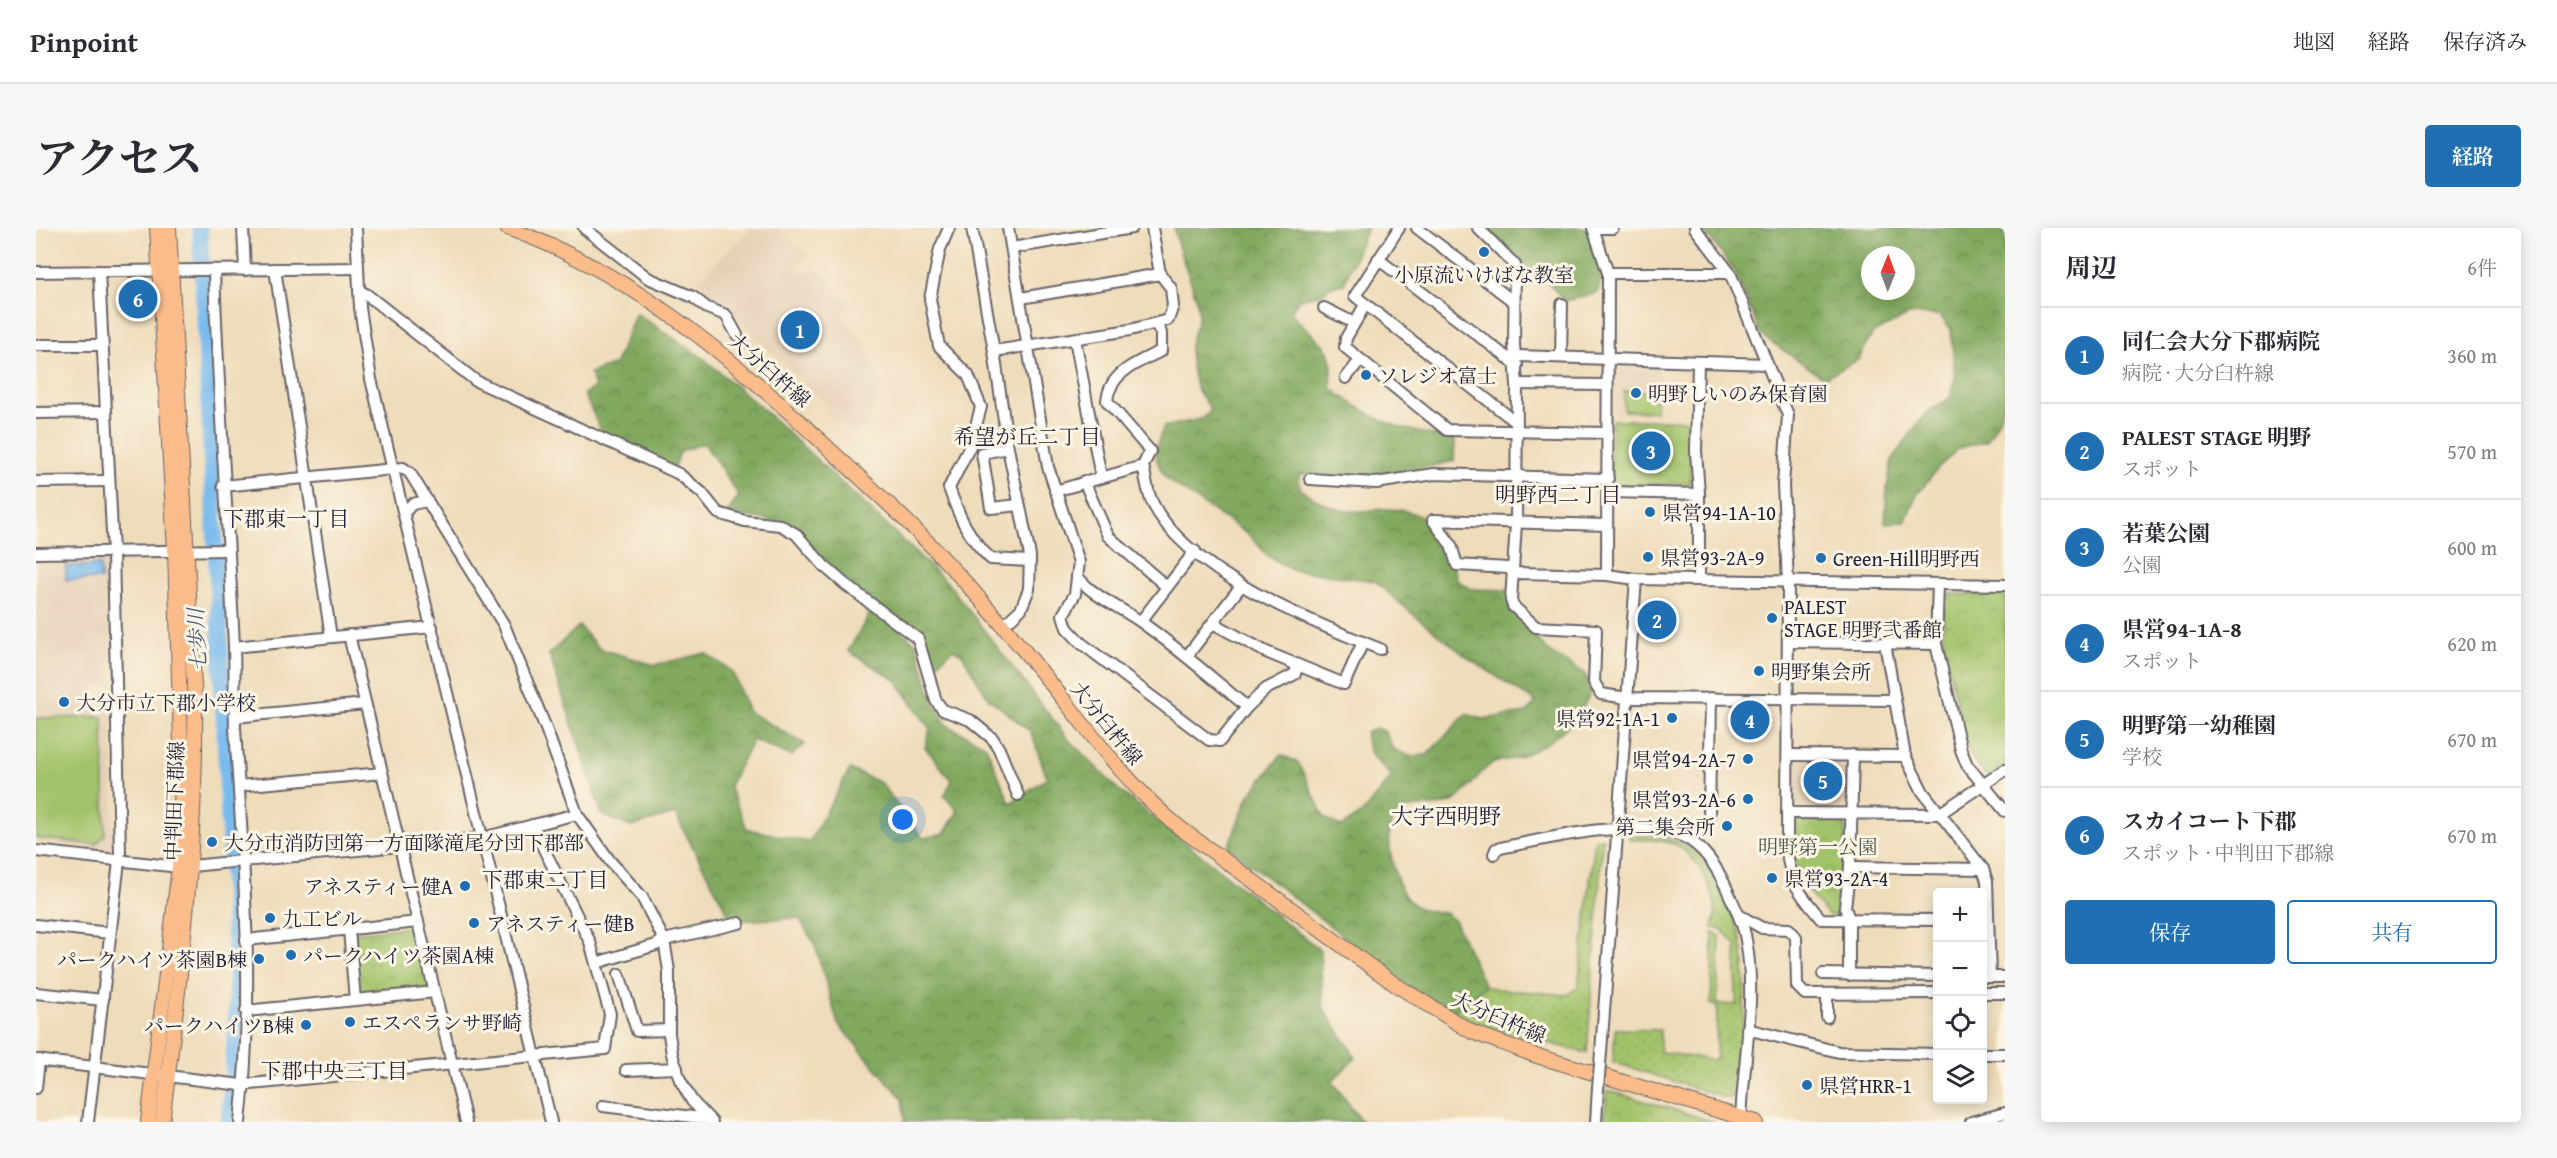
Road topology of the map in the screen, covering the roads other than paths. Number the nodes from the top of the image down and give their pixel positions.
1 (157, 228) edge
2 (169, 228) edge
3 (243, 228) edge
4 (356, 228) edge
5 (507, 228) edge
6 (584, 228) edge
7 (949, 228) edge
8 (972, 228) edge
9 (1008, 228) edge
10 (1132, 228) edge
11 (1152, 228) edge
12 (1399, 228) edge
13 (1417, 228) edge
14 (1478, 228) edge
15 (1613, 228) edge
16 (1695, 228) edge
17 (1012, 248) junction
18 (1378, 259) junction
19 (358, 268) junction
20 (275, 269) junction
21 (212, 270) junction
22 (245, 270) junction
23 (165, 271) junction
24 (36, 272) edge
25 (99, 272) junction
26 (1608, 273) junction
27 (1730, 273) junction
28 (1160, 274) junction
29 (359, 291) junction
30 (1021, 298) junction
31 (1514, 302) junction
32 (1562, 304) dead end
33 (1365, 305) junction
34 (1324, 308) dead end
35 (1354, 323) junction
36 (1156, 324) junction
37 (737, 335) dead end
38 (1075, 339) junction
39 (36, 345) edge
40 (102, 345) junction
41 (1029, 346) junction
42 (994, 351) junction
43 (1561, 357) junction
44 (1360, 360) junction
45 (1517, 360) junction
46 (1607, 360) junction
47 (1698, 363) junction
48 (1767, 364) junction
49 (1346, 378) dead end
50 (1517, 384) junction
51 (1607, 385) junction
52 (106, 412) junction
53 (36, 413) edge
54 (1516, 428) junction
55 (1608, 433) junction
56 (1008, 448) junction
57 (1143, 466) junction
58 (394, 469) junction
59 (1101, 477) junction
60 (306, 478) junction
61 (1516, 478) junction
62 (1310, 479) dead end
63 (1608, 479) junction
64 (109, 481) junction
65 (1084, 481) junction
66 (36, 482) edge
67 (223, 486) junction
68 (1055, 491) junction
69 (1608, 492) junction
70 (1699, 494) junction
71 (427, 501) junction
72 (1019, 505) junction
73 (404, 513) junction
74 (1516, 524) junction
75 (1607, 525) junction
76 (225, 550) junction
77 (1195, 551) junction
78 (113, 552) junction
79 (181, 552) junction
80 (36, 553) edge
81 (1030, 561) junction
82 (1514, 573) junction
83 (1607, 575) junction
84 (1077, 576) junction
85 (1636, 579) junction
86 (1699, 580) junction
87 (1788, 581) junction
88 (1938, 584) junction
89 (2005, 585) edge
90 (1241, 586) junction
91 (1167, 587) junction
92 (1140, 621) junction
93 (1213, 623) junction
94 (1002, 626) junction
95 (432, 627) junction
96 (349, 635) junction
97 (331, 637) junction
98 (1363, 642) junction
99 (1788, 642) junction
100 (1885, 643) junction
101 (1936, 644) junction
102 (234, 647) junction
103 (1380, 649) dead end
104 (1187, 656) junction
105 (1297, 666) junction
106 (1627, 698) junction
107 (1711, 698) junction
108 (1787, 699) junction
109 (1894, 700) junction
110 (365, 704) junction
111 (1247, 707) junction
112 (235, 717) junction
113 (1788, 755) junction
114 (1853, 755) junction
115 (1905, 756) junction
116 (2005, 770) edge
117 (382, 773) junction
118 (1983, 785) junction
119 (239, 786) junction
120 (1018, 795) dead end
121 (2005, 811) edge
122 (1787, 813) junction
123 (577, 814) junction
124 (1851, 814) junction
125 (1939, 814) junction
126 (1709, 818) dead end
127 (532, 825) junction
128 (1617, 828) junction
129 (482, 838) junction
130 (400, 846) junction
131 (36, 850) edge
132 (1494, 854) dead end
133 (119, 860) junction
134 (242, 861) junction
135 (185, 866) junction
136 (1850, 867) junction
137 (1983, 869) junction
138 (1987, 911) edge
139 (1739, 915) junction
140 (1849, 920) junction
141 (1933, 920) edge
142 (418, 922) junction
143 (739, 922) dead end
144 (36, 925) edge
145 (349, 930) junction
146 (110, 933) junction
147 (246, 940) junction
148 (664, 940) junction
149 (596, 963) junction
150 (620, 974) dead end
151 (1822, 974) dead end
152 (1849, 975) junction
153 (1933, 976) edge
154 (1987, 977) edge
155 (2005, 977) edge
156 (435, 992) junction
157 (36, 993) edge
158 (1933, 993) edge
159 (1987, 993) edge
160 (2005, 993) edge
161 (1827, 994) junction
162 (103, 1000) junction
163 (355, 1000) junction
164 (246, 1011) junction
165 (1827, 1017) dead end
166 (1747, 1029) junction
167 (669, 1030) junction
168 (1933, 1054) edge
169 (1987, 1054) edge
170 (2005, 1054) edge
171 (535, 1056) junction
172 (37, 1060) edge
173 (452, 1064) junction
174 (95, 1067) junction
175 (677, 1068) junction
176 (626, 1070) dead end
177 (161, 1075) junction
178 (242, 1085) junction
179 (36, 1088) edge
180 (603, 1106) dead end
181 (2005, 1113) edge
182 (649, 1117) edge
183 (711, 1120) edge
184 (1741, 1120) edge
185 (88, 1122) edge
186 (148, 1122) edge
187 (162, 1122) edge
188 (240, 1122) edge
189 (466, 1122) edge
190 (551, 1122) edge
191 (1596, 1122) edge
192 (1756, 1122) edge
193 (1971, 1122) edge

1 - 23 main road, 中判田下郡線
2 - 23 main road, 中判田下郡線
3 - 22 street
4 - 19 street
5 - 94 main road, 大分臼杵線
6 - 37 street
7 - 81 street
8 - 42 street
9 - 17 street
10 - 17 street
11 - 28 street
12 - 18 street
13 - 31 street
14 - 31 street
15 - 26 street
16 - 27 street
17 - 30 street
18 - 33 street
18 - 45 street
19 - 20 street
19 - 29 street
20 - 22 street
20 - 60 street
21 - 22 street
21 - 23 street
21 - 67 street
23 - 25 street
23 - 79 main road, 中判田下郡線
24 - 25 street
25 - 40 street
26 - 27 street
26 - 46 street
27 - 48 street
28 - 30 street
28 - 36 street
29 - 58 street
29 - 120 street
30 - 41 street
31 - 45 street
32 - 43 street
33 - 35 street
33 - 54 street
34 - 35 street
35 - 44 street
36 - 38 street
36 - 57 street
38 - 41 street
38 - 59 street
39 - 40 street
40 - 52 street
41 - 42 street
41 - 68 street
42 - 56 street
43 - 45 street
43 - 46 street
44 - 49 street
44 - 54 street
45 - 50 street
46 - 47 street
46 - 51 street
47 - 48 street
47 - 70 street
48 - 87 street
50 - 51 street
50 - 54 street
51 - 55 street
52 - 53 street
52 - 64 street
54 - 55 street
54 - 61 street
55 - 63 street
56 - 72 street
56 - 72 street
57 - 59 street
57 - 77 street
58 - 60 street
58 - 71 street
58 - 73 street
59 - 65 street
60 - 67 street
60 - 97 street
61 - 62 street
61 - 63 street
61 - 74 street
63 - 69 street
64 - 66 street
64 - 78 street
65 - 68 street
65 - 91 street
67 - 76 street
68 - 84 street
69 - 70 street
69 - 75 street
70 - 86 street
71 - 73 street
71 - 123 street
72 - 81 street
73 - 95 street
74 - 75 street
74 - 82 street
74 - 82 street
75 - 83 street
76 - 79 street
76 - 102 street
77 - 90 street
77 - 91 street
78 - 79 street
78 - 80 street
78 - 133 street
79 - 135 main road, 中判田下郡線
81 - 94 street
82 - 83 street
82 - 106 street
83 - 85 street
84 - 92 street
84 - 111 street
85 - 86 street
85 - 106 street
86 - 87 street
87 - 88 street
87 - 99 street
88 - 89 street
88 - 101 street
90 - 93 street
90 - 98 street
91 - 92 street
92 - 104 street
93 - 104 street
93 - 105 street
94 - 184 main road, 大分臼杵線
95 - 96 street
95 - 129 street
96 - 97 street
96 - 110 street
97 - 102 street
98 - 103 street
98 - 105 street
99 - 100 street
99 - 108 street
100 - 101 street
100 - 109 street
101 - 118 street
102 - 112 street
104 - 111 street
105 - 111 street
106 - 107 street
106 - 128 street
107 - 108 street
107 - 126 street
108 - 109 street
108 - 113 street
109 - 115 street
110 - 112 street
110 - 117 street
112 - 119 street
113 - 114 street
113 - 122 street
114 - 115 street
114 - 124 street
115 - 125 street
116 - 118 street
117 - 119 street
117 - 130 street
118 - 121 street
118 - 125 street
119 - 134 street
122 - 124 street
122 - 140 street
123 - 127 street
123 - 148 street
124 - 125 street
124 - 136 street
125 - 137 street
127 - 129 street
127 - 149 street
128 - 132 street
128 - 139 street
128 - 191 street, bridge
129 - 130 street
129 - 171 street
130 - 134 street
130 - 142 street
131 - 133 street
133 - 135 street
133 - 146 street
134 - 135 street
134 - 147 street
135 - 177 main road, 中判田下郡線
136 - 137 street
136 - 140 street
137 - 138 street
139 - 161 street
139 - 166 street
140 - 141 street
140 - 152 street
142 - 145 street
142 - 156 street
143 - 148 street
144 - 146 street
145 - 147 street
145 - 163 street
146 - 162 street
147 - 164 street
148 - 149 street
148 - 167 street
149 - 171 street
150 - 167 street
151 - 152 street
152 - 153 street
154 - 155 street
156 - 163 street
156 - 173 street
157 - 162 street
158 - 161 street
159 - 160 street
161 - 165 street
162 - 174 street
163 - 164 street
164 - 178 street
166 - 168 street
166 - 184 street
167 - 175 street
169 - 170 street
171 - 173 street
171 - 190 street
172 - 174 street
172 - 179 street
173 - 178 street
173 - 189 street
174 - 177 street
174 - 185 street
175 - 176 street
175 - 183 street
177 - 178 street
177 - 186 main road, 中判田下郡線
177 - 187 main road, 中判田下郡線
178 - 188 street
180 - 182 street
181 - 193 street
182 - 183 street
184 - 192 main road, 大分臼杵線

